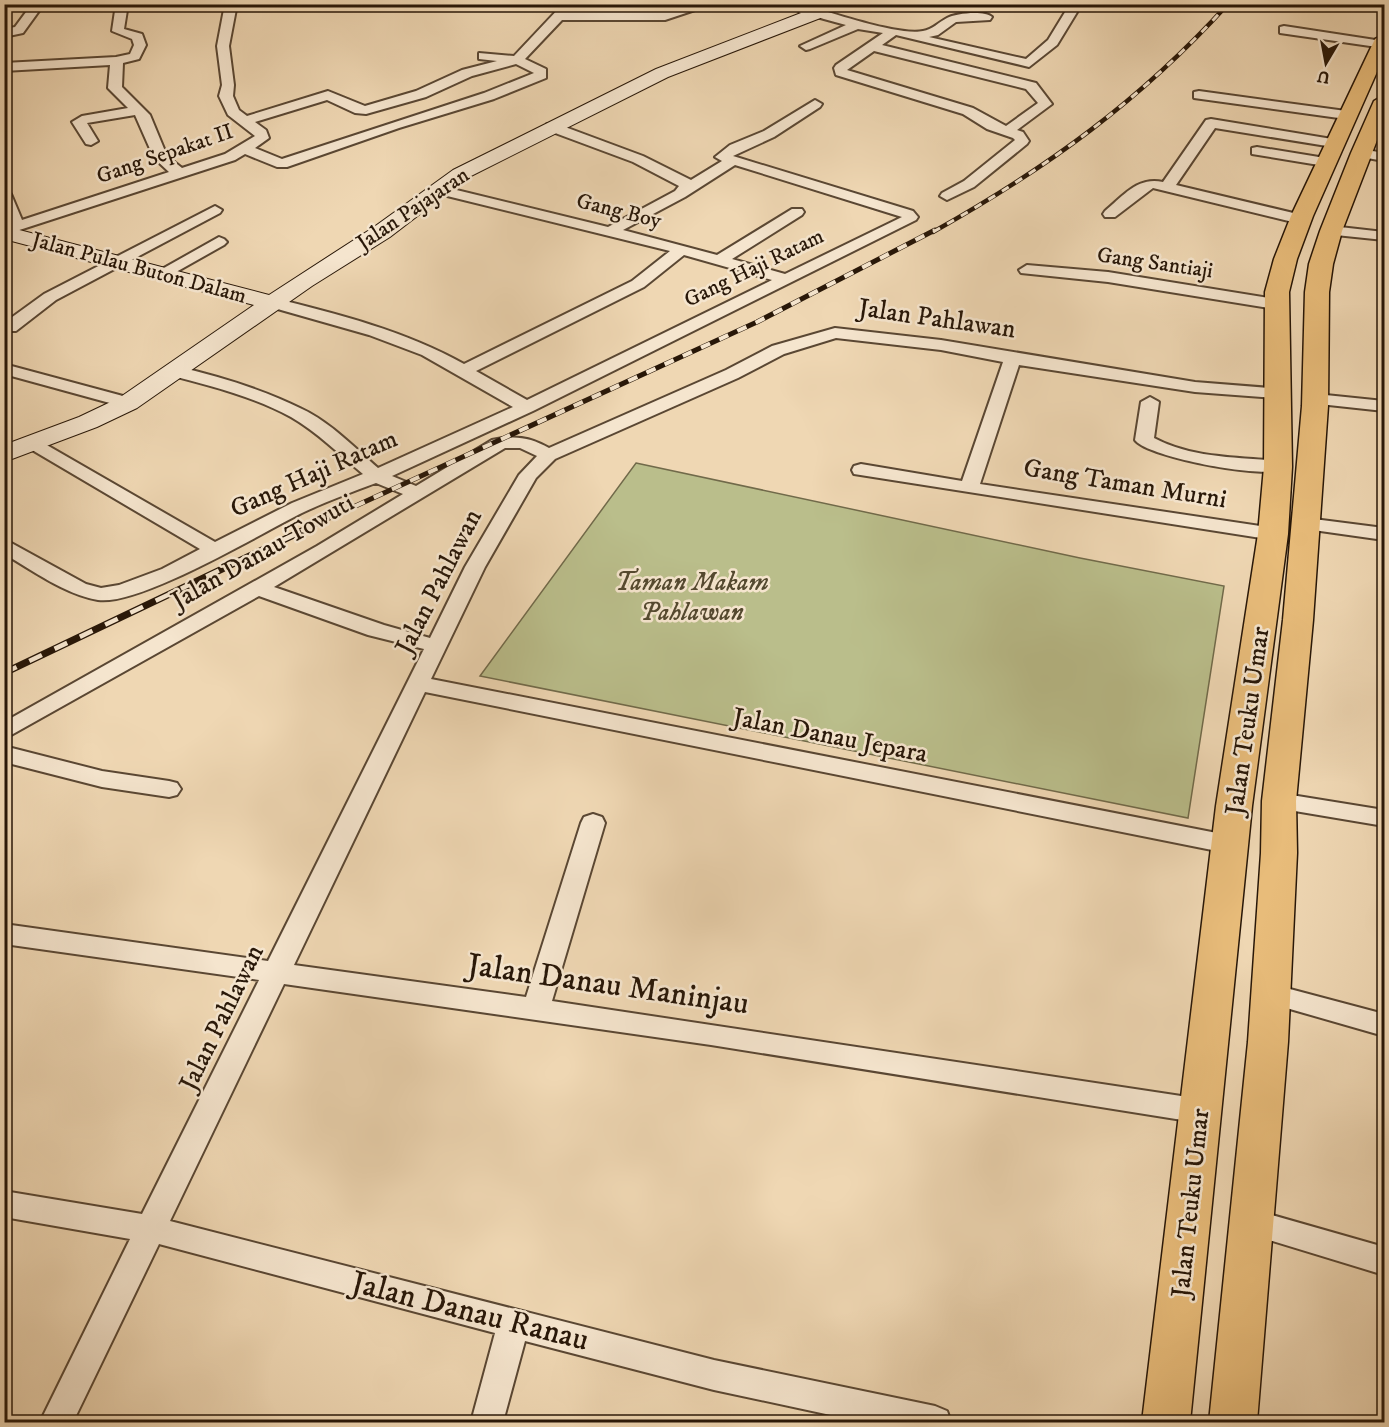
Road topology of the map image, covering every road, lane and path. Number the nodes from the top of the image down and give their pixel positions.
1 (38, 4) edge
2 (122, 4) edge
3 (231, 4) edge
4 (570, 4) edge
5 (707, 4) edge
6 (790, 4) edge
7 (1076, 4) edge
8 (1368, 4) edge
9 (1384, 7) edge
10 (817, 13) junction
11 (561, 16) junction
12 (986, 17) dead end
13 (857, 25) junction
14 (1284, 30) dead end
15 (893, 32) junction
16 (4, 33) edge
17 (920, 36) junction
18 (1383, 42) edge
19 (806, 46) dead end
20 (870, 46) junction
21 (483, 56) dead end
22 (517, 60) junction
23 (117, 61) junction
24 (1378, 66) edge
25 (4, 68) edge
26 (1199, 94) dead end
27 (1384, 101) edge
28 (815, 104) dead end
29 (137, 111) junction
30 (1346, 114) junction
31 (246, 121) junction
32 (552, 127) junction
33 (1009, 130) junction
34 (91, 141) dead end
35 (246, 149) junction
36 (1257, 151) dead end
37 (1329, 153) junction
38 (1361, 153) junction
39 (1384, 157) edge
40 (732, 161) junction
41 (178, 172) junction
42 (1168, 186) junction
43 (440, 190) junction
44 (685, 190) junction
45 (4, 194) edge
46 (947, 196) dead end
47 (215, 210) dead end
48 (797, 212) dead end
49 (1110, 214) dead end
50 (1301, 219) junction
51 (9, 230) edge
52 (1331, 231) junction
53 (609, 232) junction
54 (1384, 236) edge
55 (219, 242) dead end
56 (681, 249) junction
57 (115, 260) junction
58 (718, 260) junction
59 (1027, 270) dead end
60 (164, 273) junction
61 (785, 279) junction
62 (1277, 288) junction
63 (273, 303) junction
64 (10, 327) dead end
65 (1013, 359) junction
66 (4, 369) edge
67 (175, 371) junction
68 (461, 372) junction
69 (1277, 393) junction
70 (1316, 399) junction
71 (128, 402) junction
72 (1150, 402) dead end
73 (1384, 406) edge
74 (527, 407) junction
75 (31, 444) junction
76 (4, 454) edge
77 (548, 455) junction
78 (1278, 467) junction
79 (861, 470) dead end
80 (376, 476) junction
81 (969, 487) junction
82 (419, 494) junction
83 (1306, 524) junction
84 (1273, 534) junction
85 (1384, 534) edge
86 (4, 545) edge
87 (214, 549) junction
88 (1267, 585) junction
89 (256, 588) junction
90 (1301, 588) junction
91 (436, 646) junction
92 (418, 683) junction
93 (4, 732) edge
94 (4, 754) edge
95 (169, 789) dead end
96 (1237, 791) junction
97 (1280, 801) junction
98 (1384, 818) edge
99 (593, 823) dead end
100 (1232, 845) junction
101 (4, 934) edge
102 (276, 972) junction
103 (1271, 994) junction
104 (536, 1010) junction
105 (1384, 1025) edge
106 (1201, 1111) junction
107 (4, 1204) edge
108 (1251, 1222) junction
109 (151, 1229) junction
110 (1384, 1261) edge
111 (514, 1323) junction
112 (56, 1422) edge
113 (487, 1422) edge
114 (935, 1422) edge
115 (1166, 1422) edge
116 (1233, 1422) edge

1 - 16 street
2 - 23 street
3 - 31 street, Gang Sepakat II
4 - 11 street
5 - 11 street
6 - 10 main road
7 - 17 street
8 - 9 street
10 - 13 street
10 - 32 main road, Jalan Pajajaran
11 - 22 street
12 - 17 street
13 - 15 street
13 - 19 street
14 - 18 street
15 - 17 street
15 - 20 street
18 - 24 highway, Jalan Teuku Umar
20 - 33 street
20 - 33 street
21 - 22 street
22 - 31 street
22 - 35 street
23 - 25 street
23 - 29 street
24 - 30 highway, Jalan Teuku Umar
26 - 30 street
27 - 38 highway, Jalan Teuku Umar
28 - 40 street
29 - 34 street
29 - 41 street
30 - 37 highway, Jalan Teuku Umar
31 - 35 street, Gang Sepakat II
32 - 43 main road, Jalan Pajajaran
32 - 44 street
33 - 46 street
35 - 41 street, Gang Sepakat II
36 - 37 street
37 - 42 street
37 - 50 highway, Jalan Teuku Umar
38 - 39 street
38 - 52 highway, Jalan Teuku Umar
40 - 44 street
40 - 61 street, Gang Haji Ratam
41 - 51 street, Gang Sepakat II
42 - 49 street
42 - 50 street
43 - 53 street, Gang Boy
43 - 63 main road, Jalan Pajajaran
44 - 53 street
45 - 51 street
47 - 57 street
48 - 58 street
50 - 62 highway, Jalan Teuku Umar
51 - 57 main road, Jalan Pulau Buton Dalam
52 - 54 street
52 - 70 highway, Jalan Teuku Umar
53 - 56 street, Gang Boy
55 - 60 street
56 - 58 street, Gang Boy
56 - 68 street
57 - 60 main road, Jalan Pulau Buton Dalam
57 - 64 street
58 - 61 street, Gang Boy
59 - 62 street, Gang Santiaji
60 - 63 main road, Jalan Pulau Buton Dalam
61 - 74 street, Gang Haji Ratam
62 - 69 highway, Jalan Teuku Umar
63 - 67 main road, Jalan Pajajaran
63 - 68 street
65 - 69 street, Jalan Pahlawan
65 - 77 street, Jalan Pahlawan
65 - 81 street
66 - 71 street
67 - 71 main road, Jalan Pajajaran
67 - 80 street
68 - 74 street
69 - 78 highway, Jalan Teuku Umar
70 - 73 street
70 - 83 highway, Jalan Teuku Umar
71 - 75 main road, Jalan Pajajaran
72 - 78 street
74 - 80 street, Gang Haji Ratam
75 - 76 main road, Jalan Pajajaran
75 - 87 street
77 - 82 street, Jalan Danau Towuti
77 - 91 street, Jalan Pahlawan
78 - 84 highway, Jalan Teuku Umar
79 - 81 street, Gang Taman Murni
80 - 82 street
80 - 87 street, Gang Haji Ratam
81 - 84 street, Gang Taman Murni
82 - 89 street, Jalan Danau Towuti
83 - 85 street
83 - 90 highway, Jalan Teuku Umar
84 - 88 highway, Jalan Teuku Umar
86 - 87 street, Gang Haji Ratam
88 - 90 highway
88 - 96 highway, Jalan Teuku Umar
89 - 91 street
89 - 93 street, Jalan Danau Towuti
90 - 97 highway, Jalan Teuku Umar
91 - 92 street, Jalan Pahlawan
92 - 100 street, Jalan Danau Jepara
92 - 102 street, Jalan Pahlawan
94 - 95 street
96 - 97 highway
96 - 100 highway, Jalan Teuku Umar
97 - 98 street
97 - 103 highway, Jalan Teuku Umar
99 - 104 street
100 - 106 highway, Jalan Teuku Umar
101 - 102 street, Jalan Danau Maninjau
102 - 104 street, Jalan Danau Maninjau
102 - 109 street, Jalan Pahlawan
103 - 105 street
103 - 108 highway, Jalan Teuku Umar
104 - 106 street, Jalan Danau Maninjau
106 - 115 highway, Jalan Teuku Umar
107 - 109 street, Jalan Danau Ranau
108 - 110 street
108 - 116 highway, Jalan Teuku Umar
109 - 111 street, Jalan Danau Ranau
109 - 112 street, Jalan Pahlawan
111 - 113 street
111 - 114 street, Jalan Danau Ranau

